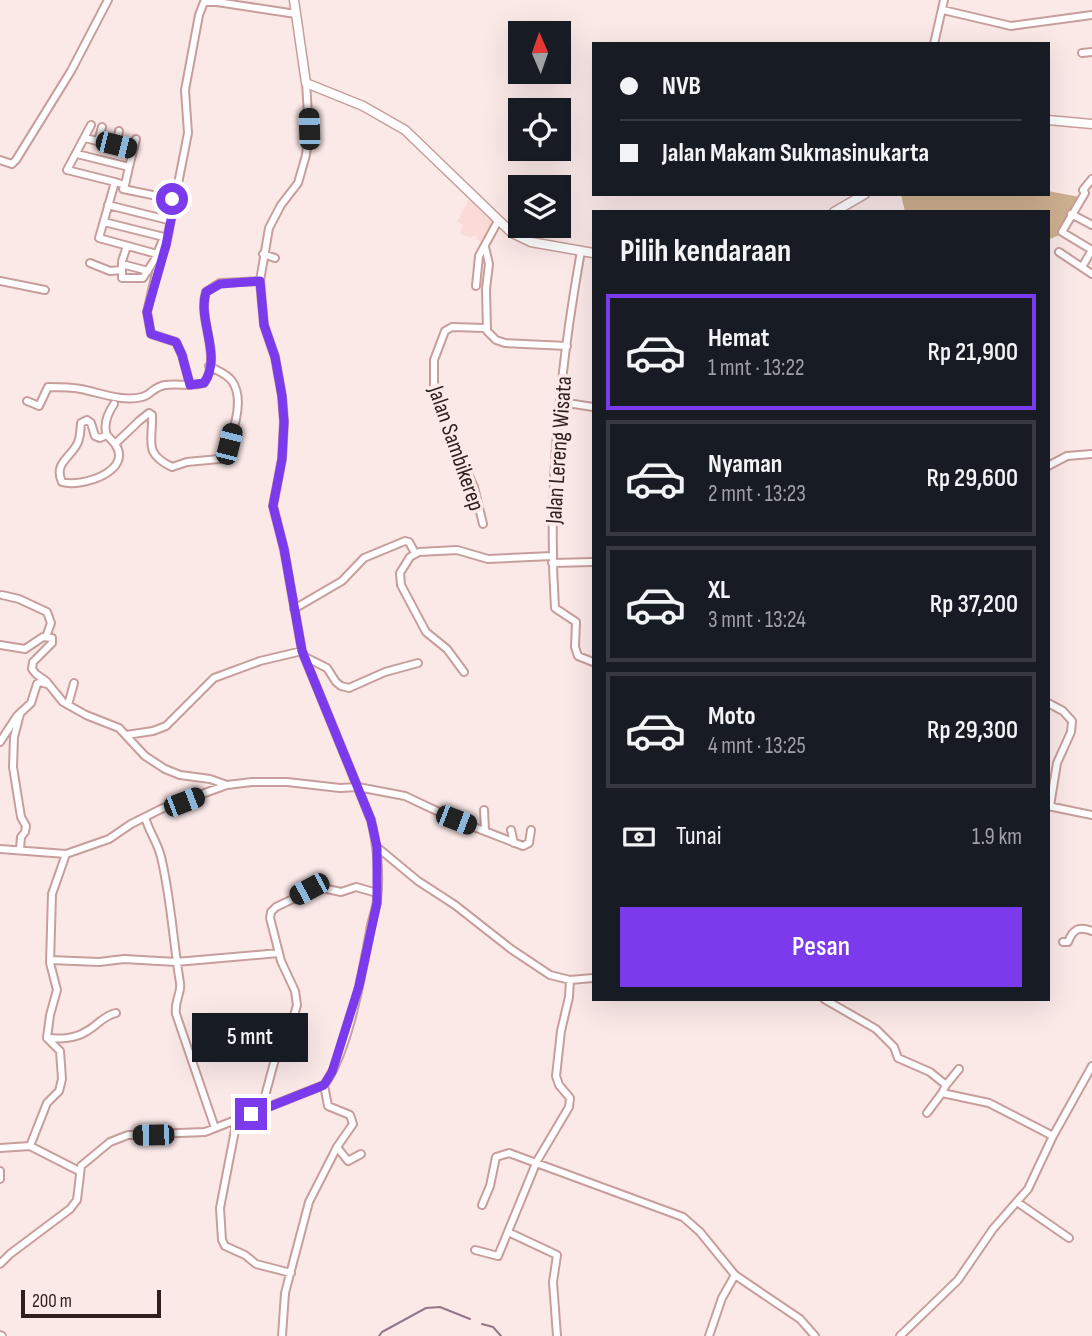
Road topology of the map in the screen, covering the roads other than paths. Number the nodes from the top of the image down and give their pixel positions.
1 (108, 0) edge
2 (294, 0) edge
3 (944, 0) edge
4 (943, 10) junction
5 (296, 14) junction
6 (1092, 15) edge
7 (935, 42) edge
8 (1092, 52) edge
9 (1082, 53) dead end
10 (306, 83) junction
11 (1050, 120) edge
12 (1092, 124) edge
13 (90, 125) dead end
14 (102, 127) dead end
15 (119, 131) dead end
16 (85, 138) junction
17 (136, 139) dead end
18 (98, 141) junction
19 (116, 145) junction
20 (133, 150) junction
21 (77, 154) junction
22 (0, 160) edge
23 (129, 167) junction
24 (1092, 179) edge
25 (115, 184) junction
26 (125, 187) junction
27 (1085, 193) junction
28 (862, 196) edge
29 (1092, 198) edge
30 (173, 203) junction
31 (108, 205) junction
32 (837, 210) edge
33 (1071, 214) junction
34 (168, 220) junction
35 (498, 221) junction
36 (104, 222) junction
37 (1092, 225) edge
38 (164, 237) junction
39 (127, 246) junction
40 (485, 247) junction
41 (1092, 250) edge
42 (581, 251) junction
43 (1059, 252) dead end
44 (592, 253) edge
45 (157, 254) junction
46 (263, 254) junction
47 (275, 258) dead end
48 (90, 263) dead end
49 (122, 267) junction
50 (1082, 267) junction
51 (148, 271) junction
52 (1092, 274) edge
53 (0, 281) edge
54 (260, 281) junction
55 (476, 286) dead end
56 (45, 290) dead end
57 (485, 328) junction
58 (567, 346) junction
59 (209, 366) junction
60 (190, 385) junction
61 (27, 401) dead end
62 (561, 402) junction
63 (114, 404) dead end
64 (592, 407) edge
65 (107, 435) junction
66 (115, 444) junction
67 (1092, 454) edge
68 (1050, 465) edge
69 (483, 524) dead end
70 (415, 553) junction
71 (552, 560) junction
72 (592, 562) edge
73 (2, 595) dead end
74 (295, 610) junction
75 (46, 637) junction
76 (0, 645) edge
77 (303, 654) junction
78 (592, 662) edge
79 (418, 663) dead end
80 (464, 672) dead end
81 (74, 682) dead end
82 (49, 684) junction
83 (1050, 703) edge
84 (68, 705) junction
85 (20, 714) junction
86 (126, 735) junction
87 (0, 742) edge
88 (227, 785) junction
89 (358, 787) junction
90 (1050, 801) edge
91 (1050, 806) edge
92 (484, 810) dead end
93 (1092, 815) edge
94 (145, 817) junction
95 (485, 830) junction
96 (510, 830) dead end
97 (531, 830) dead end
98 (514, 843) junction
99 (377, 847) junction
100 (0, 849) edge
101 (20, 849) junction
102 (66, 854) junction
103 (377, 893) junction
104 (1092, 931) edge
105 (1063, 942) dead end
106 (279, 953) junction
107 (50, 960) junction
108 (176, 962) junction
109 (592, 978) edge
110 (570, 981) junction
111 (828, 1001) edge
112 (116, 1013) dead end
113 (47, 1038) junction
114 (1092, 1066) edge
115 (959, 1069) dead end
116 (324, 1085) junction
117 (946, 1085) junction
118 (942, 1093) junction
119 (261, 1111) junction
120 (927, 1113) dead end
121 (237, 1120) junction
122 (215, 1128) junction
123 (1053, 1136) junction
124 (30, 1146) junction
125 (337, 1147) junction
126 (0, 1148) edge
127 (361, 1154) dead end
128 (537, 1161) junction
129 (0, 1171) edge
130 (79, 1171) junction
131 (0, 1179) edge
132 (1017, 1202) junction
133 (482, 1205) dead end
134 (508, 1232) junction
135 (1069, 1238) dead end
136 (475, 1251) dead end
137 (0, 1264) edge
138 (290, 1273) junction
139 (735, 1275) junction
140 (903, 1335) edge
141 (282, 1336) edge
142 (557, 1336) edge
143 (709, 1336) edge
144 (815, 1336) edge

1 - 22 street
2 - 5 main road
3 - 4 street
4 - 6 street
4 - 7 street
5 - 10 main road
5 - 30 street
8 - 9 street
10 - 35 main road
10 - 46 street
11 - 12 main road
13 - 16 street
14 - 18 street
15 - 19 street
16 - 18 street
16 - 21 street
17 - 20 street
18 - 19 street
19 - 20 street
20 - 23 street
21 - 23 street
21 - 25 street
23 - 26 street
24 - 27 street
25 - 26 street
25 - 31 street
26 - 30 street
27 - 29 street
27 - 33 street
28 - 32 main road
30 - 34 street
30 - 60 street
31 - 34 street
31 - 36 street
33 - 37 street
33 - 41 street
34 - 38 street
35 - 40 street
35 - 42 main road
36 - 38 street
36 - 39 street
38 - 45 street
39 - 45 street
39 - 49 street
40 - 55 street
40 - 57 street
41 - 50 street
42 - 44 main road
42 - 58 street, Jalan Lereng Wisata
43 - 50 street
45 - 51 street
46 - 47 street
46 - 54 street
48 - 49 street
49 - 51 street
49 - 51 street
50 - 52 street
53 - 56 street
54 - 59 street
54 - 74 street
57 - 58 street, Jalan Sambikerep
57 - 69 street, Jalan Sambikerep
58 - 62 street, Jalan Lereng Wisata
59 - 60 street
59 - 66 street
60 - 61 street
62 - 64 street
62 - 71 street, Jalan Lereng Wisata
63 - 65 street
65 - 66 street
65 - 66 street
67 - 68 street
70 - 71 street
70 - 74 street
70 - 80 street
71 - 72 street
71 - 78 street, Jalan Lereng Wisata
73 - 75 street
74 - 77 street
75 - 76 street
75 - 82 street
77 - 79 street
77 - 86 street
77 - 89 street
81 - 84 street
82 - 84 street
82 - 85 street
83 - 90 street
84 - 86 street
85 - 87 street
85 - 101 street
86 - 88 street
88 - 89 street
88 - 94 street
89 - 95 street
89 - 99 street
91 - 93 street
92 - 95 street
94 - 102 street
94 - 108 street
95 - 98 street
96 - 98 street
97 - 98 street
99 - 103 street
99 - 110 street
100 - 101 street
101 - 102 street
102 - 107 street
103 - 106 street
103 - 116 street
104 - 105 street
106 - 108 street
106 - 119 street
107 - 108 street
107 - 113 street
108 - 122 street
109 - 110 street
110 - 128 street
111 - 117 street
112 - 113 street
113 - 124 street
114 - 123 street
115 - 117 street
116 - 119 street
116 - 125 street
117 - 118 street
118 - 120 street
118 - 123 street
119 - 121 street
121 - 122 street
121 - 138 street
122 - 130 street
123 - 132 street
124 - 126 street
124 - 130 street
125 - 127 street
125 - 138 street
128 - 133 street
128 - 134 street
128 - 139 street
129 - 131 street
130 - 137 street
132 - 135 street
132 - 140 street
134 - 136 street
134 - 142 street
138 - 141 street
139 - 143 street
139 - 144 street

